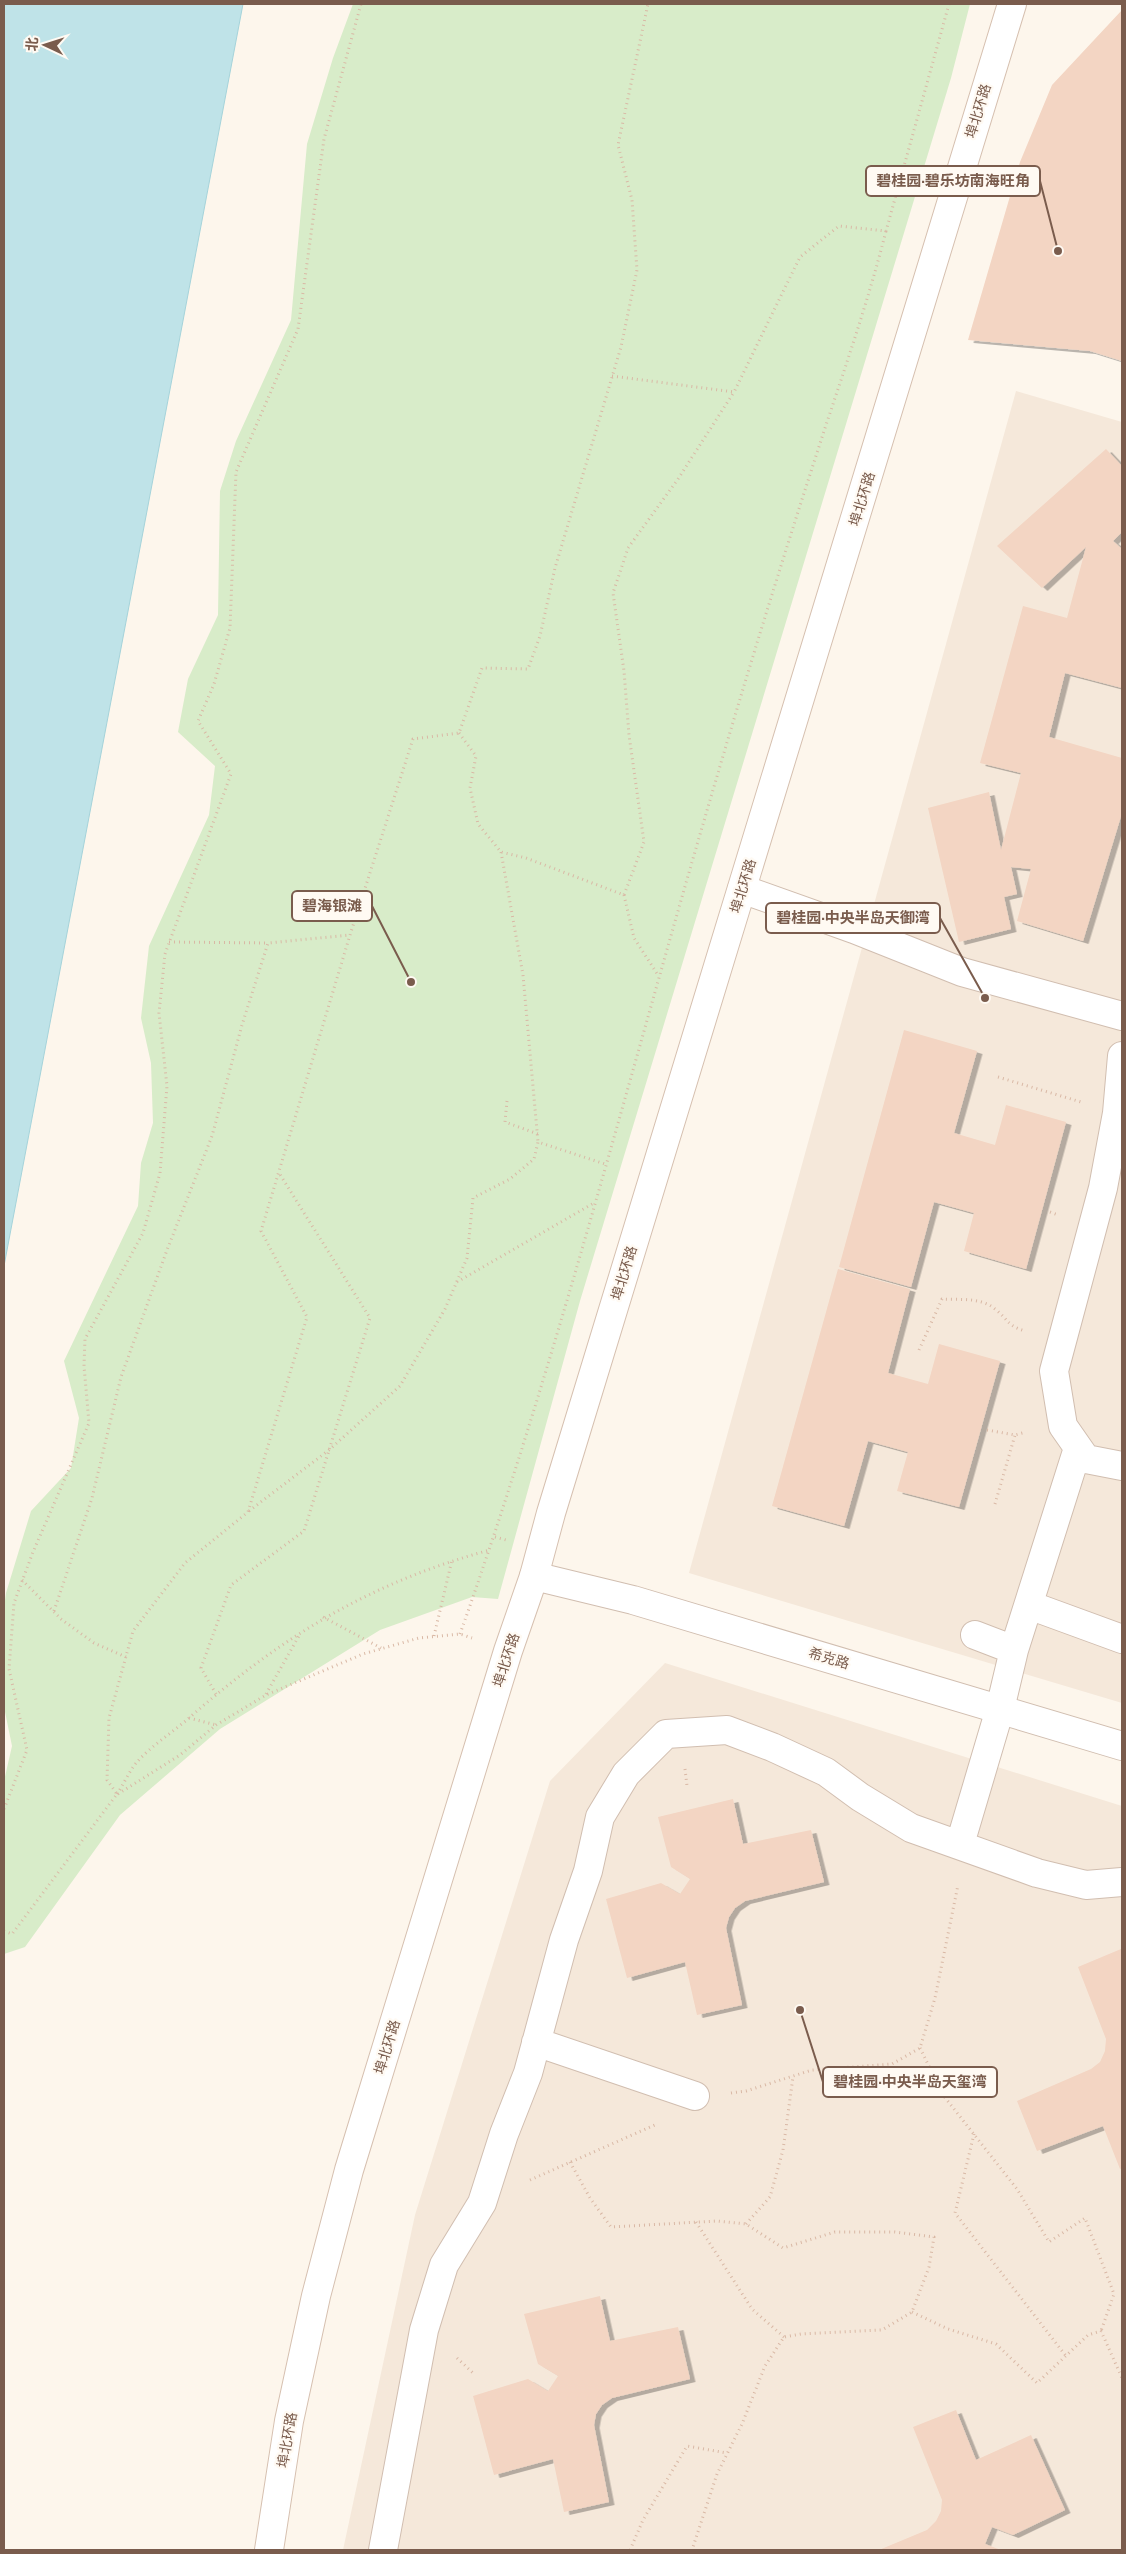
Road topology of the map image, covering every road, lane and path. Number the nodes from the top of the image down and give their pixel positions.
1 (362, 4) edge
2 (648, 4) edge
3 (949, 4) edge
4 (1012, 4) edge
5 (886, 231) junction
6 (612, 376) junction
7 (734, 392) junction
8 (460, 733) junction
9 (501, 852) junction
10 (742, 889) junction
11 (624, 895) junction
12 (350, 935) junction
13 (170, 942) junction
14 (268, 943) junction
15 (658, 975) junction
16 (1122, 1016) edge
17 (1122, 1056) edge
18 (998, 1077) dead end
19 (506, 1101) dead end
20 (1116, 1113) junction
21 (538, 1134) junction
22 (538, 1142) junction
23 (605, 1164) junction
24 (279, 1173) junction
25 (594, 1203) junction
26 (456, 1282) junction
27 (1062, 1343) junction
28 (919, 1350) dead end
29 (1015, 1435) dead end
30 (1078, 1448) junction
31 (329, 1450) junction
32 (1122, 1466) edge
33 (995, 1504) dead end
34 (248, 1512) junction
35 (490, 1550) junction
36 (452, 1560) junction
37 (534, 1576) junction
38 (22, 1580) junction
39 (1029, 1605) junction
40 (54, 1611) junction
41 (323, 1617) junction
42 (300, 1633) junction
43 (975, 1635) dead end
44 (434, 1636) junction
45 (1122, 1639) edge
46 (381, 1649) junction
47 (1014, 1650) junction
48 (126, 1658) junction
49 (216, 1694) junction
50 (266, 1695) junction
51 (1000, 1710) junction
52 (189, 1718) junction
53 (216, 1726) junction
54 (1122, 1746) edge
55 (117, 1794) junction
56 (4, 1808) edge
57 (960, 1844) junction
58 (1122, 1882) edge
59 (4, 1931) edge
60 (536, 2042) junction
61 (920, 2048) junction
62 (793, 2076) junction
63 (695, 2096) junction
64 (974, 2134) junction
65 (570, 2162) junction
66 (482, 2203) junction
67 (696, 2222) junction
68 (746, 2224) junction
69 (912, 2312) junction
70 (1101, 2331) junction
71 (784, 2337) junction
72 (1066, 2356) junction
73 (1122, 2378) edge
74 (727, 2453) junction
75 (268, 2550) edge
76 (383, 2550) edge
77 (630, 2550) edge
78 (692, 2550) edge

1 - 13 path
2 - 6 path
3 - 5 path
4 - 10 street, 埠北环路
5 - 7 path
5 - 15 path
6 - 7 path
6 - 8 path
7 - 11 path
8 - 9 path
8 - 12 path
9 - 11 path
9 - 21 path
10 - 16 street
10 - 37 street, 埠北环路
11 - 15 path
12 - 14 path
12 - 24 path
13 - 14 path
13 - 38 path
14 - 40 path
15 - 23 path
17 - 20 street
18 - 20 path
19 - 21 path
20 - 27 street
21 - 22 path
22 - 23 path
22 - 26 path
23 - 25 path
24 - 31 path
24 - 34 path
25 - 26 path
25 - 35 path
26 - 31 path
27 - 28 path
27 - 30 street
29 - 33 path
30 - 32 street
30 - 39 street
31 - 34 path
31 - 49 path
34 - 48 path
35 - 36 path
35 - 44 path
36 - 41 path
36 - 44 path
37 - 51 street, 希克路
37 - 75 street, 埠北环路
38 - 40 path
38 - 56 path
39 - 45 street
39 - 47 street
40 - 48 path
41 - 42 path
41 - 46 path
42 - 49 path
42 - 50 path
43 - 47 street
44 - 46 path
46 - 50 path
47 - 51 street
48 - 55 path
49 - 52 path
50 - 53 path
51 - 54 street, 希克路
51 - 57 street
52 - 53 path
52 - 55 path
53 - 55 path
55 - 59 path
57 - 58 street
57 - 60 street
57 - 61 path
60 - 63 street
60 - 66 street
61 - 62 path
61 - 64 path
62 - 63 path
62 - 68 path
63 - 65 path
64 - 70 path
64 - 72 path
65 - 66 path
65 - 67 path
66 - 76 street
67 - 68 path
67 - 71 path
68 - 69 path
69 - 71 path
69 - 72 path
70 - 72 path
70 - 73 path
71 - 74 path
74 - 77 path
74 - 78 path

